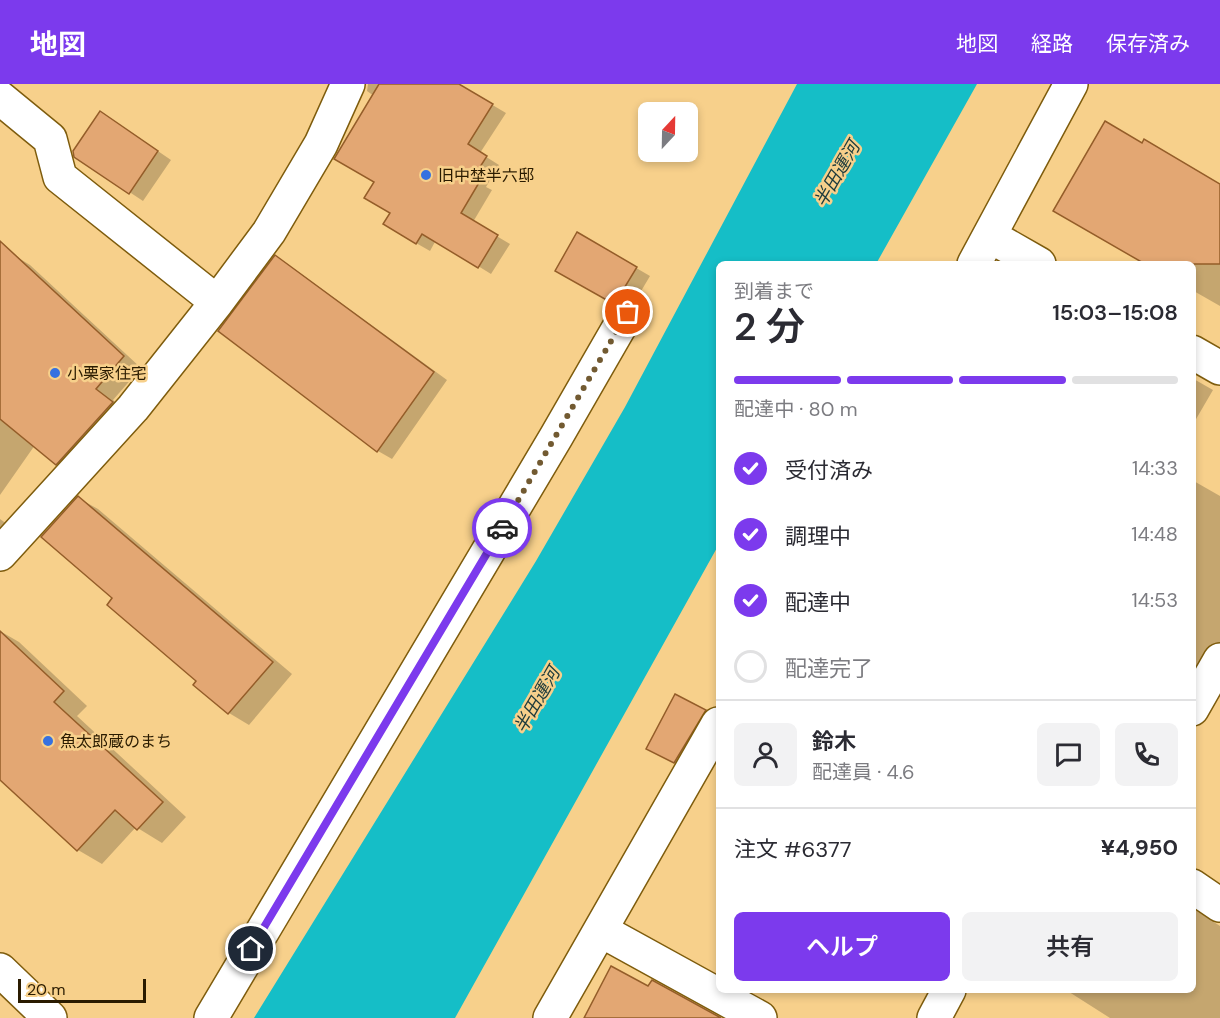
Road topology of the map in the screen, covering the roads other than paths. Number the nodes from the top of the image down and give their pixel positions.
1 (348, 84) edge
2 (1071, 84) edge
3 (0, 98) edge
4 (990, 236) junction
5 (976, 261) edge
6 (1034, 261) edge
7 (217, 302) junction
8 (628, 312) dead end
9 (1196, 354) edge
10 (1220, 368) edge
11 (0, 554) edge
12 (1220, 660) edge
13 (1196, 702) edge
14 (716, 728) edge
15 (1196, 889) edge
16 (1220, 905) edge
17 (602, 931) junction
18 (0, 970) edge
19 (947, 993) edge
20 (50, 1018) edge
21 (211, 1018) edge
22 (550, 1018) edge
23 (760, 1018) edge
24 (934, 1018) edge

1 - 7 street
2 - 4 street
3 - 7 street
4 - 5 street
4 - 6 street
7 - 11 street
8 - 21 street
9 - 10 street
12 - 13 street
14 - 17 street
15 - 16 street
17 - 22 street
17 - 23 street
18 - 20 street
19 - 24 street

